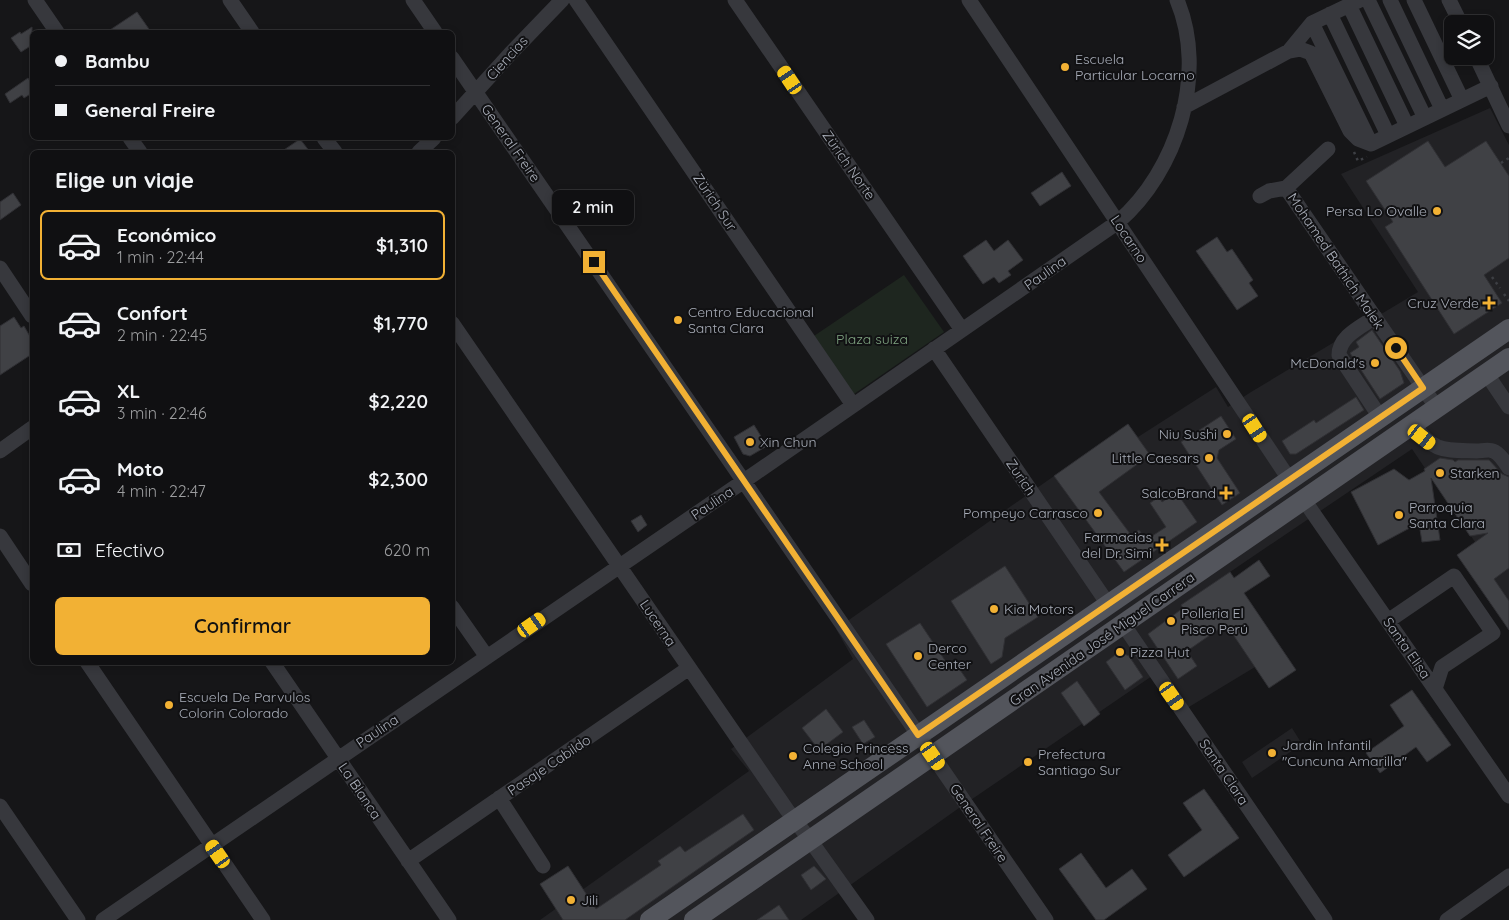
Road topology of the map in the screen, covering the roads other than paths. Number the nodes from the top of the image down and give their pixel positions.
1 (34, 0) edge
2 (230, 0) edge
3 (412, 0) edge
4 (562, 0) edge
5 (576, 0) edge
6 (735, 0) edge
7 (969, 0) edge
8 (1177, 0) edge
9 (1368, 0) edge
10 (1390, 0) edge
11 (1414, 0) edge
12 (1450, 0) edge
13 (1354, 3) edge
14 (1330, 14) junction
15 (1457, 15) edge
16 (1312, 23) junction
17 (56, 30) edge
18 (251, 30) edge
19 (434, 30) edge
20 (1289, 50) junction
21 (455, 62) edge
22 (1480, 65) edge
23 (1491, 86) junction
24 (476, 92) junction
25 (1462, 100) junction
26 (1184, 106) junction
27 (1442, 109) junction
28 (455, 115) edge
29 (1425, 118) junction
30 (1407, 126) junction
31 (1509, 126) edge
32 (1388, 135) junction
33 (326, 140) edge
34 (432, 140) edge
35 (1370, 144) junction
36 (1328, 149) dead end
37 (333, 150) edge
38 (421, 150) edge
39 (1286, 188) junction
40 (1260, 196) dead end
41 (1118, 222) junction
42 (0, 268) edge
43 (30, 313) edge
44 (1375, 317) junction
45 (455, 327) edge
46 (1509, 329) edge
47 (962, 330) junction
48 (934, 349) junction
49 (1509, 358) edge
50 (1486, 374) junction
51 (1423, 388) junction
52 (854, 405) junction
53 (1509, 406) edge
54 (1437, 408) junction
55 (1380, 417) junction
56 (1413, 424) junction
57 (30, 429) edge
58 (0, 451) edge
59 (1509, 468) edge
60 (744, 480) junction
61 (1281, 484) junction
62 (1304, 500) junction
63 (0, 536) edge
64 (619, 566) junction
65 (30, 581) edge
66 (1108, 604) junction
67 (455, 611) edge
68 (1388, 621) junction
69 (1123, 624) junction
70 (487, 656) junction
71 (89, 665) edge
72 (274, 665) edge
73 (689, 668) junction
74 (1435, 689) junction
75 (918, 735) junction
76 (933, 756) junction
77 (338, 758) junction
78 (1509, 796) edge
79 (500, 798) junction
80 (0, 806) edge
81 (794, 821) junction
82 (810, 840) junction
83 (212, 844) junction
84 (408, 861) junction
85 (543, 866) dead end
86 (1509, 876) edge
87 (78, 920) edge
88 (103, 920) edge
89 (263, 920) edge
90 (449, 920) edge
91 (650, 920) edge
92 (694, 920) edge
93 (867, 920) edge
94 (1046, 920) edge
95 (1325, 920) edge
96 (1446, 920) edge

1 - 17 street
2 - 18 street
3 - 19 street
4 - 24 street, Ciencias
5 - 52 street, Zürich Sur
6 - 47 street, Zürich Norte
7 - 41 street, Locarno
8 - 26 street, Paulina
9 - 29 street
10 - 27 street
11 - 25 street
12 - 15 street
13 - 14 street
13 - 30 street
14 - 16 street
14 - 32 street
16 - 20 street
16 - 35 street
20 - 26 street
20 - 35 street
21 - 24 street, General Freire
22 - 23 street
23 - 25 street
23 - 31 street
24 - 28 street, Ciencias
24 - 60 street, General Freire
25 - 27 street
26 - 41 street, Paulina
27 - 29 street
29 - 30 street
30 - 32 street
32 - 35 street
33 - 37 street
34 - 38 street
36 - 39 street, Mohamed Bathich Malek
39 - 40 street, Mohamed Bathich Malek
39 - 44 street, Mohamed Bathich Malek
41 - 47 street, Paulina
41 - 61 street, Locarno
42 - 43 street
44 - 51 street, Mohamed Bathich Malek
44 - 55 street
45 - 64 street, Lucerna
46 - 51 main road, Gran Avenida José Miguel Carrera
47 - 48 street, Paulina
48 - 52 street, Paulina
48 - 66 street, Zurich
49 - 50 main road, Gran Avenida José Miguel Carrera
50 - 53 street
50 - 54 main road, Gran Avenida José Miguel Carrera
51 - 54 street, Mohamed Bathich Malek
51 - 55 main road, Gran Avenida José Miguel Carrera
52 - 60 street, Paulina
54 - 56 main road, Gran Avenida José Miguel Carrera
55 - 61 main road, Gran Avenida José Miguel Carrera
56 - 59 street
56 - 62 main road, Gran Avenida José Miguel Carrera
57 - 58 street
60 - 64 street, Paulina
60 - 75 street, General Freire
61 - 62 main road
61 - 66 main road, Gran Avenida José Miguel Carrera
62 - 68 street, Santa Elisa
62 - 69 main road, Gran Avenida José Miguel Carrera
63 - 65 street
64 - 70 street, Paulina
64 - 73 street, Lucerna
66 - 75 main road, Gran Avenida José Miguel Carrera
67 - 70 street
68 - 74 street, Santa Elisa
68 - 74 street
69 - 76 main road, Gran Avenida José Miguel Carrera
69 - 95 street, Santa Clara
70 - 77 street, Paulina
71 - 83 street
72 - 77 street, La Blanca
73 - 79 street, Pasaje Cabildo
73 - 81 street, Lucerna
74 - 78 street, Santa Elisa
75 - 76 street, General Freire
75 - 81 main road, Gran Avenida José Miguel Carrera
76 - 82 main road, Gran Avenida José Miguel Carrera
76 - 94 street, General Freire
77 - 83 street, Paulina
77 - 84 street, La Blanca
79 - 84 street, Pasaje Cabildo
79 - 85 street
80 - 87 street
81 - 82 street, Lucerna
81 - 91 main road, Gran Avenida José Miguel Carrera
82 - 92 main road, Gran Avenida José Miguel Carrera
82 - 93 street, Lucerna
83 - 88 street, Paulina
83 - 89 street
84 - 90 street, La Blanca
86 - 96 street

